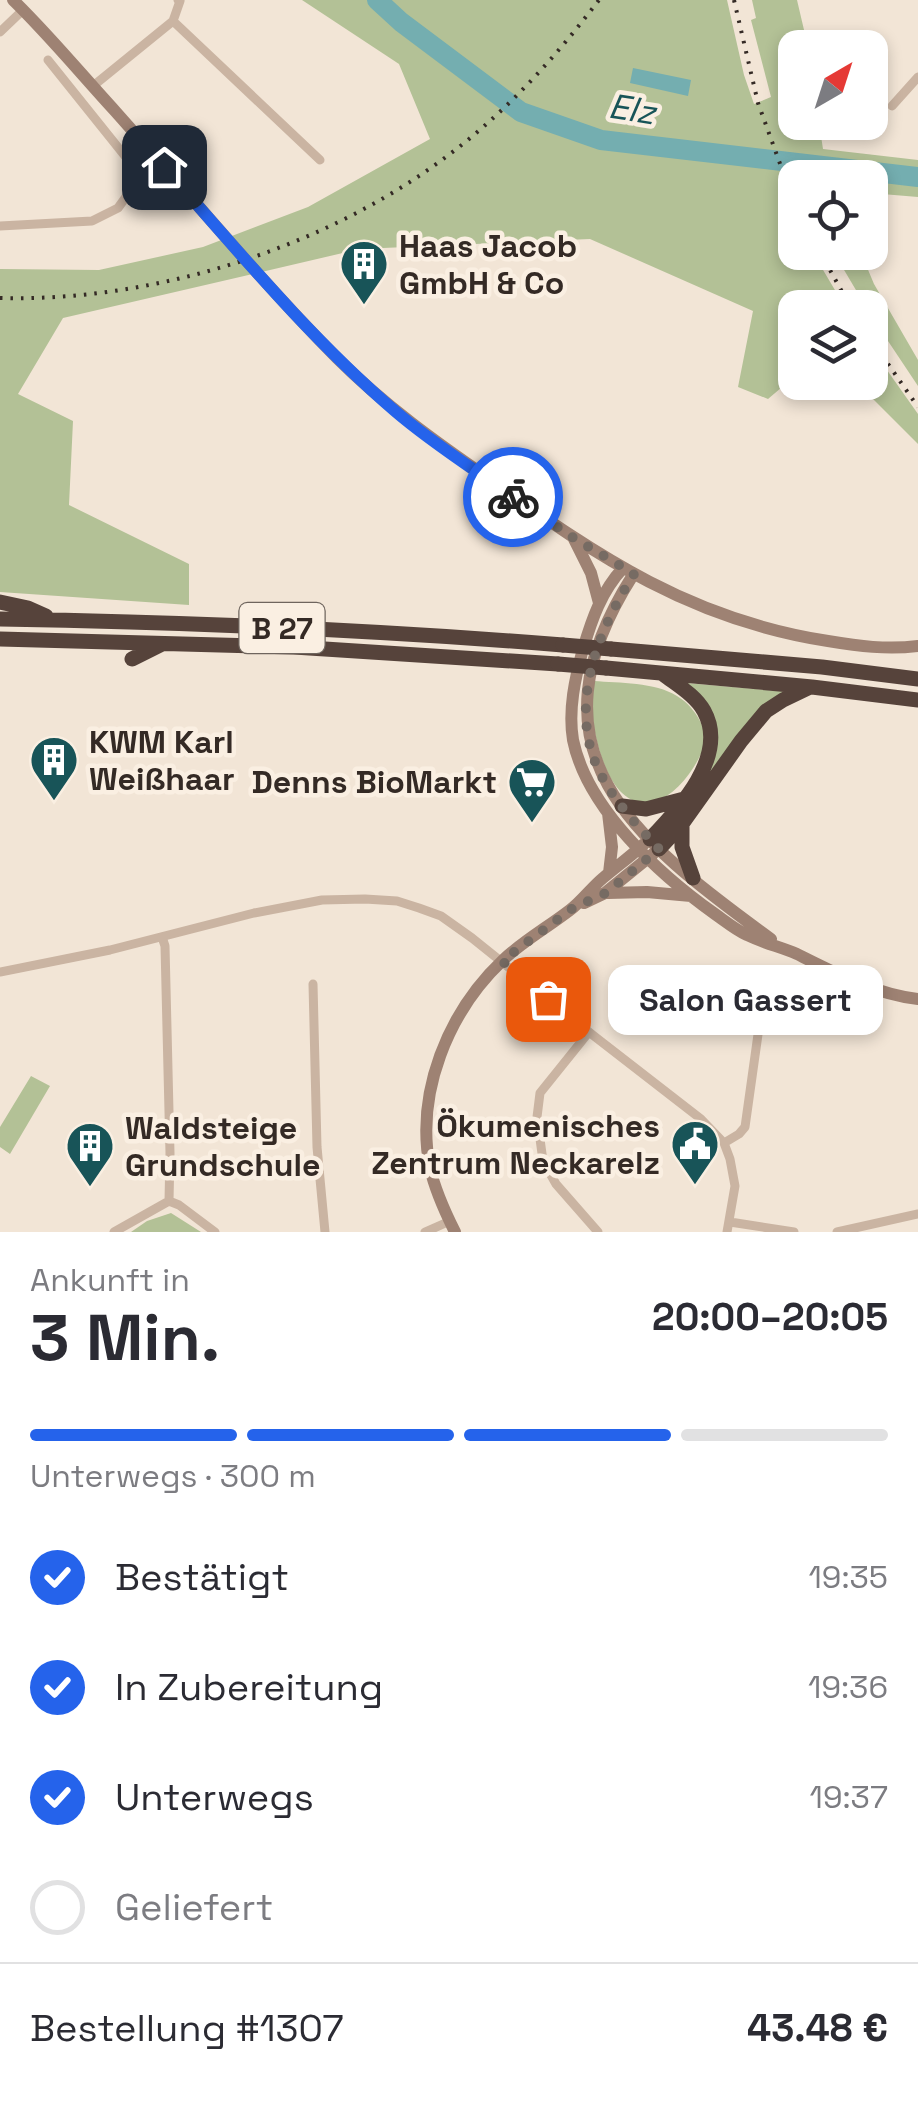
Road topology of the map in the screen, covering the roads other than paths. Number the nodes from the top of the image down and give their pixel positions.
1 (178, 0) edge
2 (18, 5) edge
3 (173, 21) junction
4 (0, 32) edge
5 (48, 60) dead end
6 (918, 77) edge
7 (93, 86) junction
8 (892, 106) dead end
9 (320, 160) dead end
10 (0, 226) edge
11 (572, 537) junction
12 (628, 571) junction
13 (652, 584) junction
14 (0, 602) edge
15 (599, 603) junction
16 (616, 603) junction
17 (0, 619) edge
18 (55, 620) junction
19 (0, 640) edge
20 (166, 642) junction
21 (918, 646) edge
22 (132, 660) dead end
23 (660, 672) junction
24 (918, 679) edge
25 (812, 686) junction
26 (918, 700) edge
27 (684, 799) junction
28 (615, 808) junction
29 (682, 824) junction
30 (649, 849) junction
31 (609, 873) junction
32 (693, 878) junction
33 (606, 893) junction
34 (690, 896) junction
35 (573, 908) junction
36 (162, 937) junction
37 (785, 949) junction
38 (502, 961) junction
39 (0, 972) edge
40 (313, 984) dead end
41 (918, 999) edge
42 (760, 1020) dead end
43 (589, 1032) junction
44 (724, 1143) junction
45 (169, 1201) junction
46 (918, 1214) edge
47 (452, 1227) edge
48 (728, 1227) edge
49 (114, 1232) edge
50 (215, 1232) edge
51 (324, 1232) edge
52 (425, 1232) edge
53 (598, 1232) edge
54 (794, 1232) edge
55 (836, 1232) edge

1 - 3 street
2 - 4 street
2 - 7 street
3 - 7 street
3 - 9 street
5 - 10 street
6 - 8 street
7 - 11 street
11 - 12 street
11 - 15 street
12 - 13 street
12 - 15 street
12 - 16 street
13 - 16 street
13 - 21 street
14 - 18 highway
15 - 28 street
16 - 28 street
17 - 18 highway, B 27
18 - 24 highway, B 27, bridge
19 - 20 highway, B 27
20 - 22 highway
20 - 23 highway, B 27, bridge
23 - 25 highway, B 27
23 - 27 highway
25 - 26 highway, B 27
25 - 29 highway
27 - 28 highway
27 - 30 highway
28 - 30 street
28 - 31 street
29 - 30 highway
29 - 32 highway
30 - 31 street
30 - 32 street
30 - 33 street
30 - 34 street
31 - 35 street
32 - 37 street
33 - 34 street
33 - 35 street
34 - 37 street
35 - 38 street
36 - 38 street
36 - 39 street
36 - 45 street
37 - 41 street
38 - 43 street
38 - 47 street
40 - 51 street
42 - 44 street
43 - 44 street
43 - 53 street
44 - 48 street
45 - 49 street
45 - 50 street
46 - 55 street
47 - 52 street
48 - 54 street

